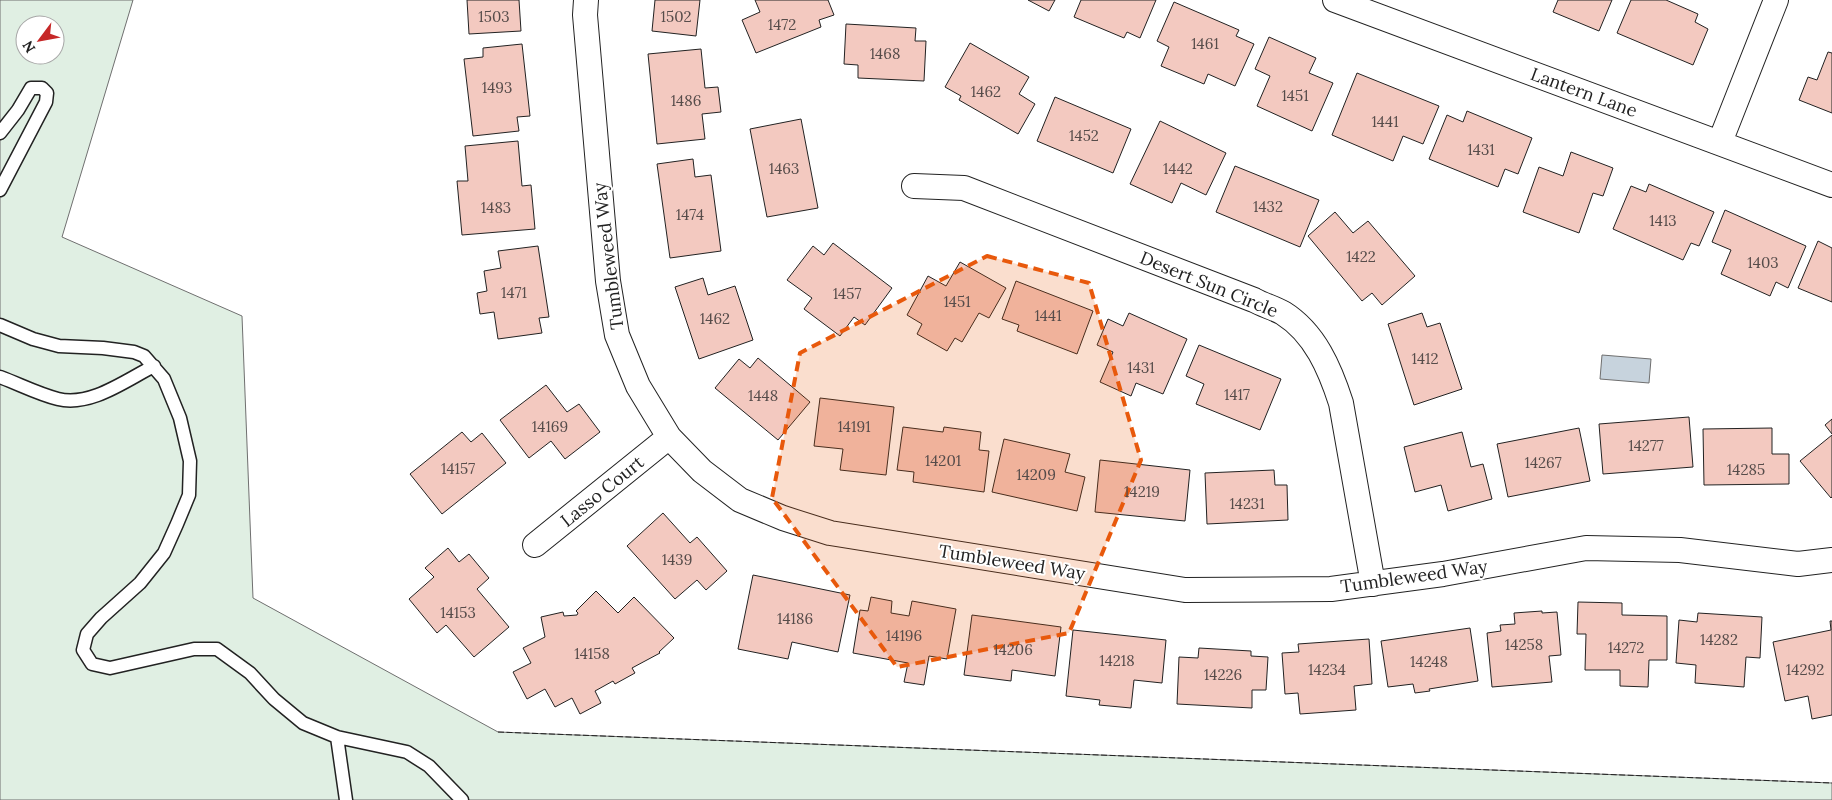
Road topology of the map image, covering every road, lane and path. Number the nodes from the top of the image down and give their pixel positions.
1 (586, 0) edge
2 (1335, 0) edge
3 (1776, 0) edge
4 (0, 133) edge
5 (1720, 142) junction
6 (1832, 185) edge
7 (914, 186) dead end
8 (0, 190) edge
9 (0, 325) edge
10 (154, 366) junction
11 (0, 377) edge
12 (669, 437) junction
13 (535, 545) dead end
14 (1832, 560) edge
15 (1373, 584) junction
16 (337, 737) junction
17 (346, 800) edge
18 (462, 800) edge

1 - 12 street, Tumbleweed Way
2 - 5 street, Lantern Lane
3 - 5 street
4 - 8 lane
5 - 6 street, Lantern Lane
7 - 15 street, Desert Sun Circle
9 - 10 lane
10 - 11 lane
10 - 16 lane
12 - 13 street, Lasso Court
12 - 15 street, Tumbleweed Way
14 - 15 street, Tumbleweed Way
16 - 17 lane
16 - 18 lane

